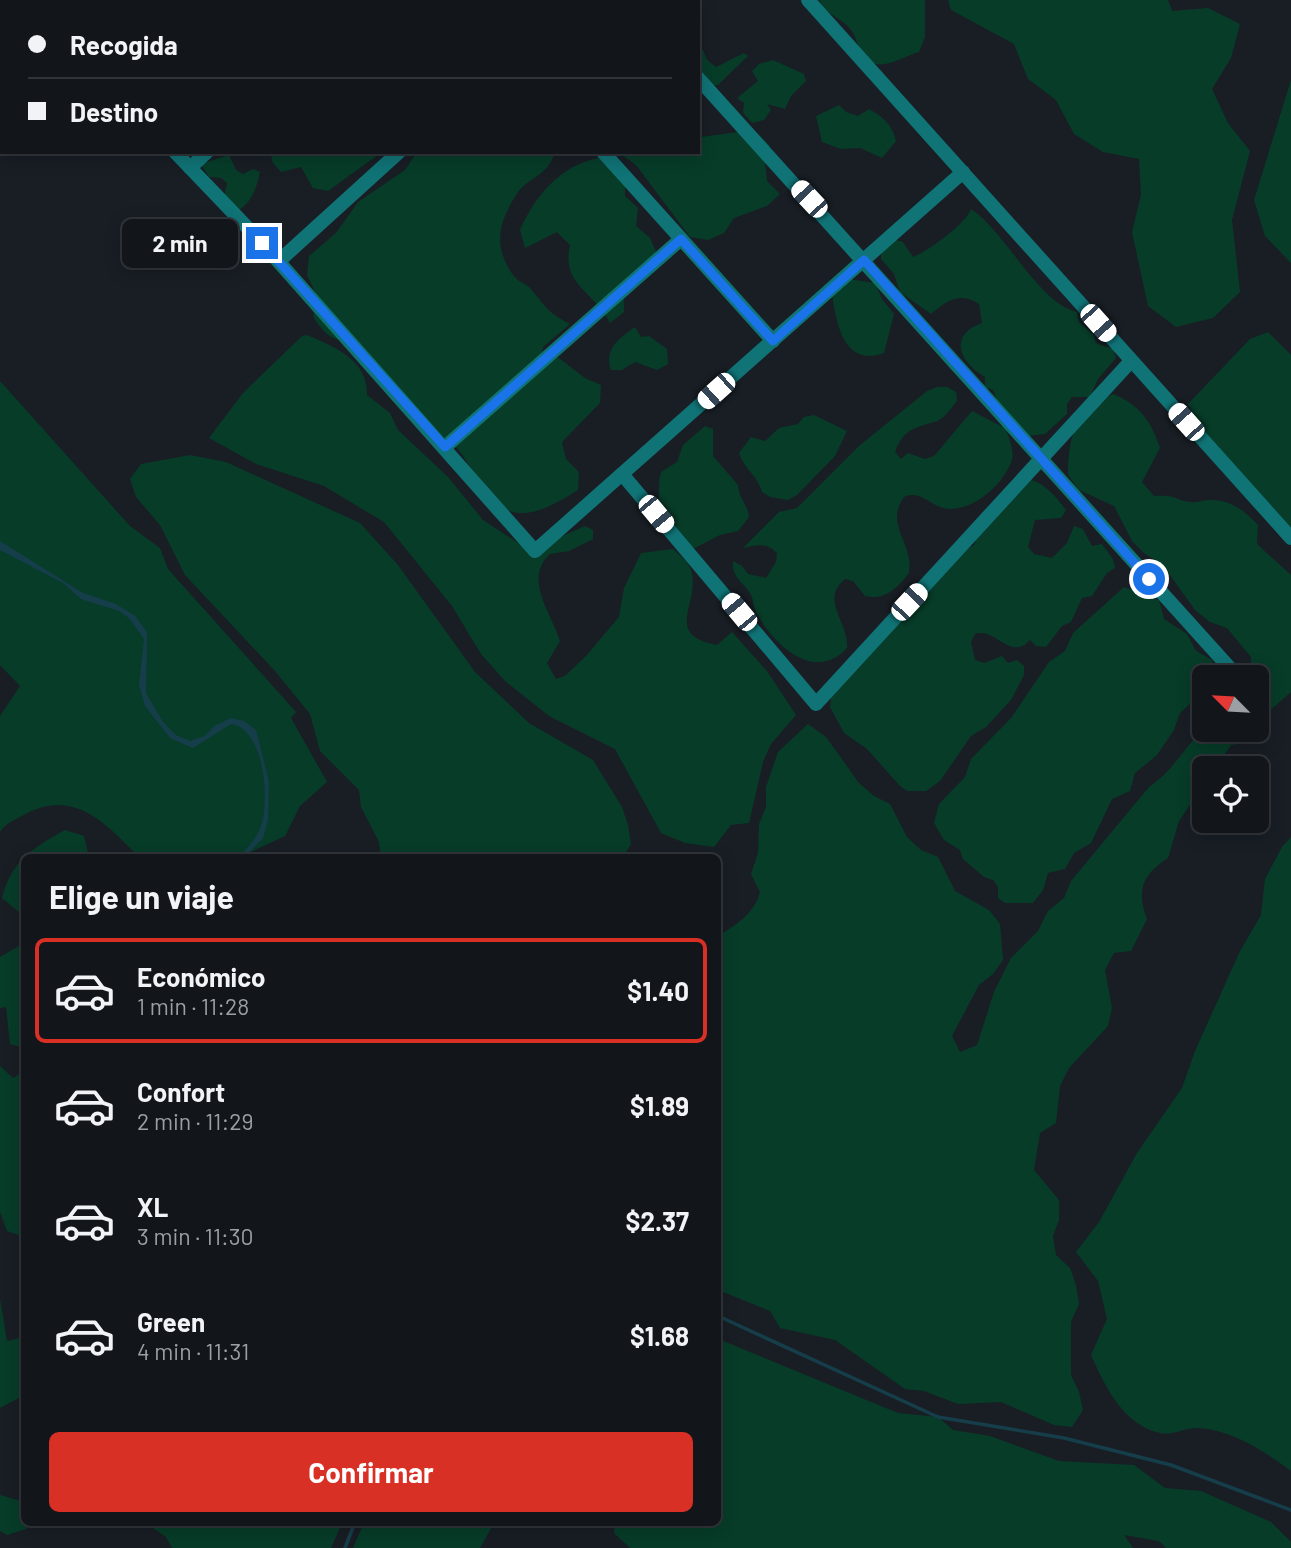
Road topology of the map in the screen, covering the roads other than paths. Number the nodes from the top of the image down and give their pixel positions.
1 (808, 0) edge
2 (700, 80) edge
3 (177, 154) edge
4 (205, 154) edge
5 (397, 154) edge
6 (605, 154) edge
7 (190, 168) junction
8 (962, 172) junction
9 (681, 239) junction
10 (864, 260) junction
11 (279, 261) junction
12 (773, 341) junction
13 (1131, 361) junction
14 (445, 447) junction
15 (1040, 460) junction
16 (622, 474) junction
17 (1291, 538) edge
18 (1227, 665) edge

1 - 8 street
2 - 10 street
3 - 7 street
4 - 7 street
5 - 11 street
6 - 9 street
7 - 11 street
8 - 10 street
8 - 13 street
9 - 12 street
9 - 14 street
10 - 12 street
10 - 15 street
11 - 14 street
12 - 16 street
13 - 15 street
13 - 17 street
14 - 16 street
15 - 16 street
15 - 18 street

